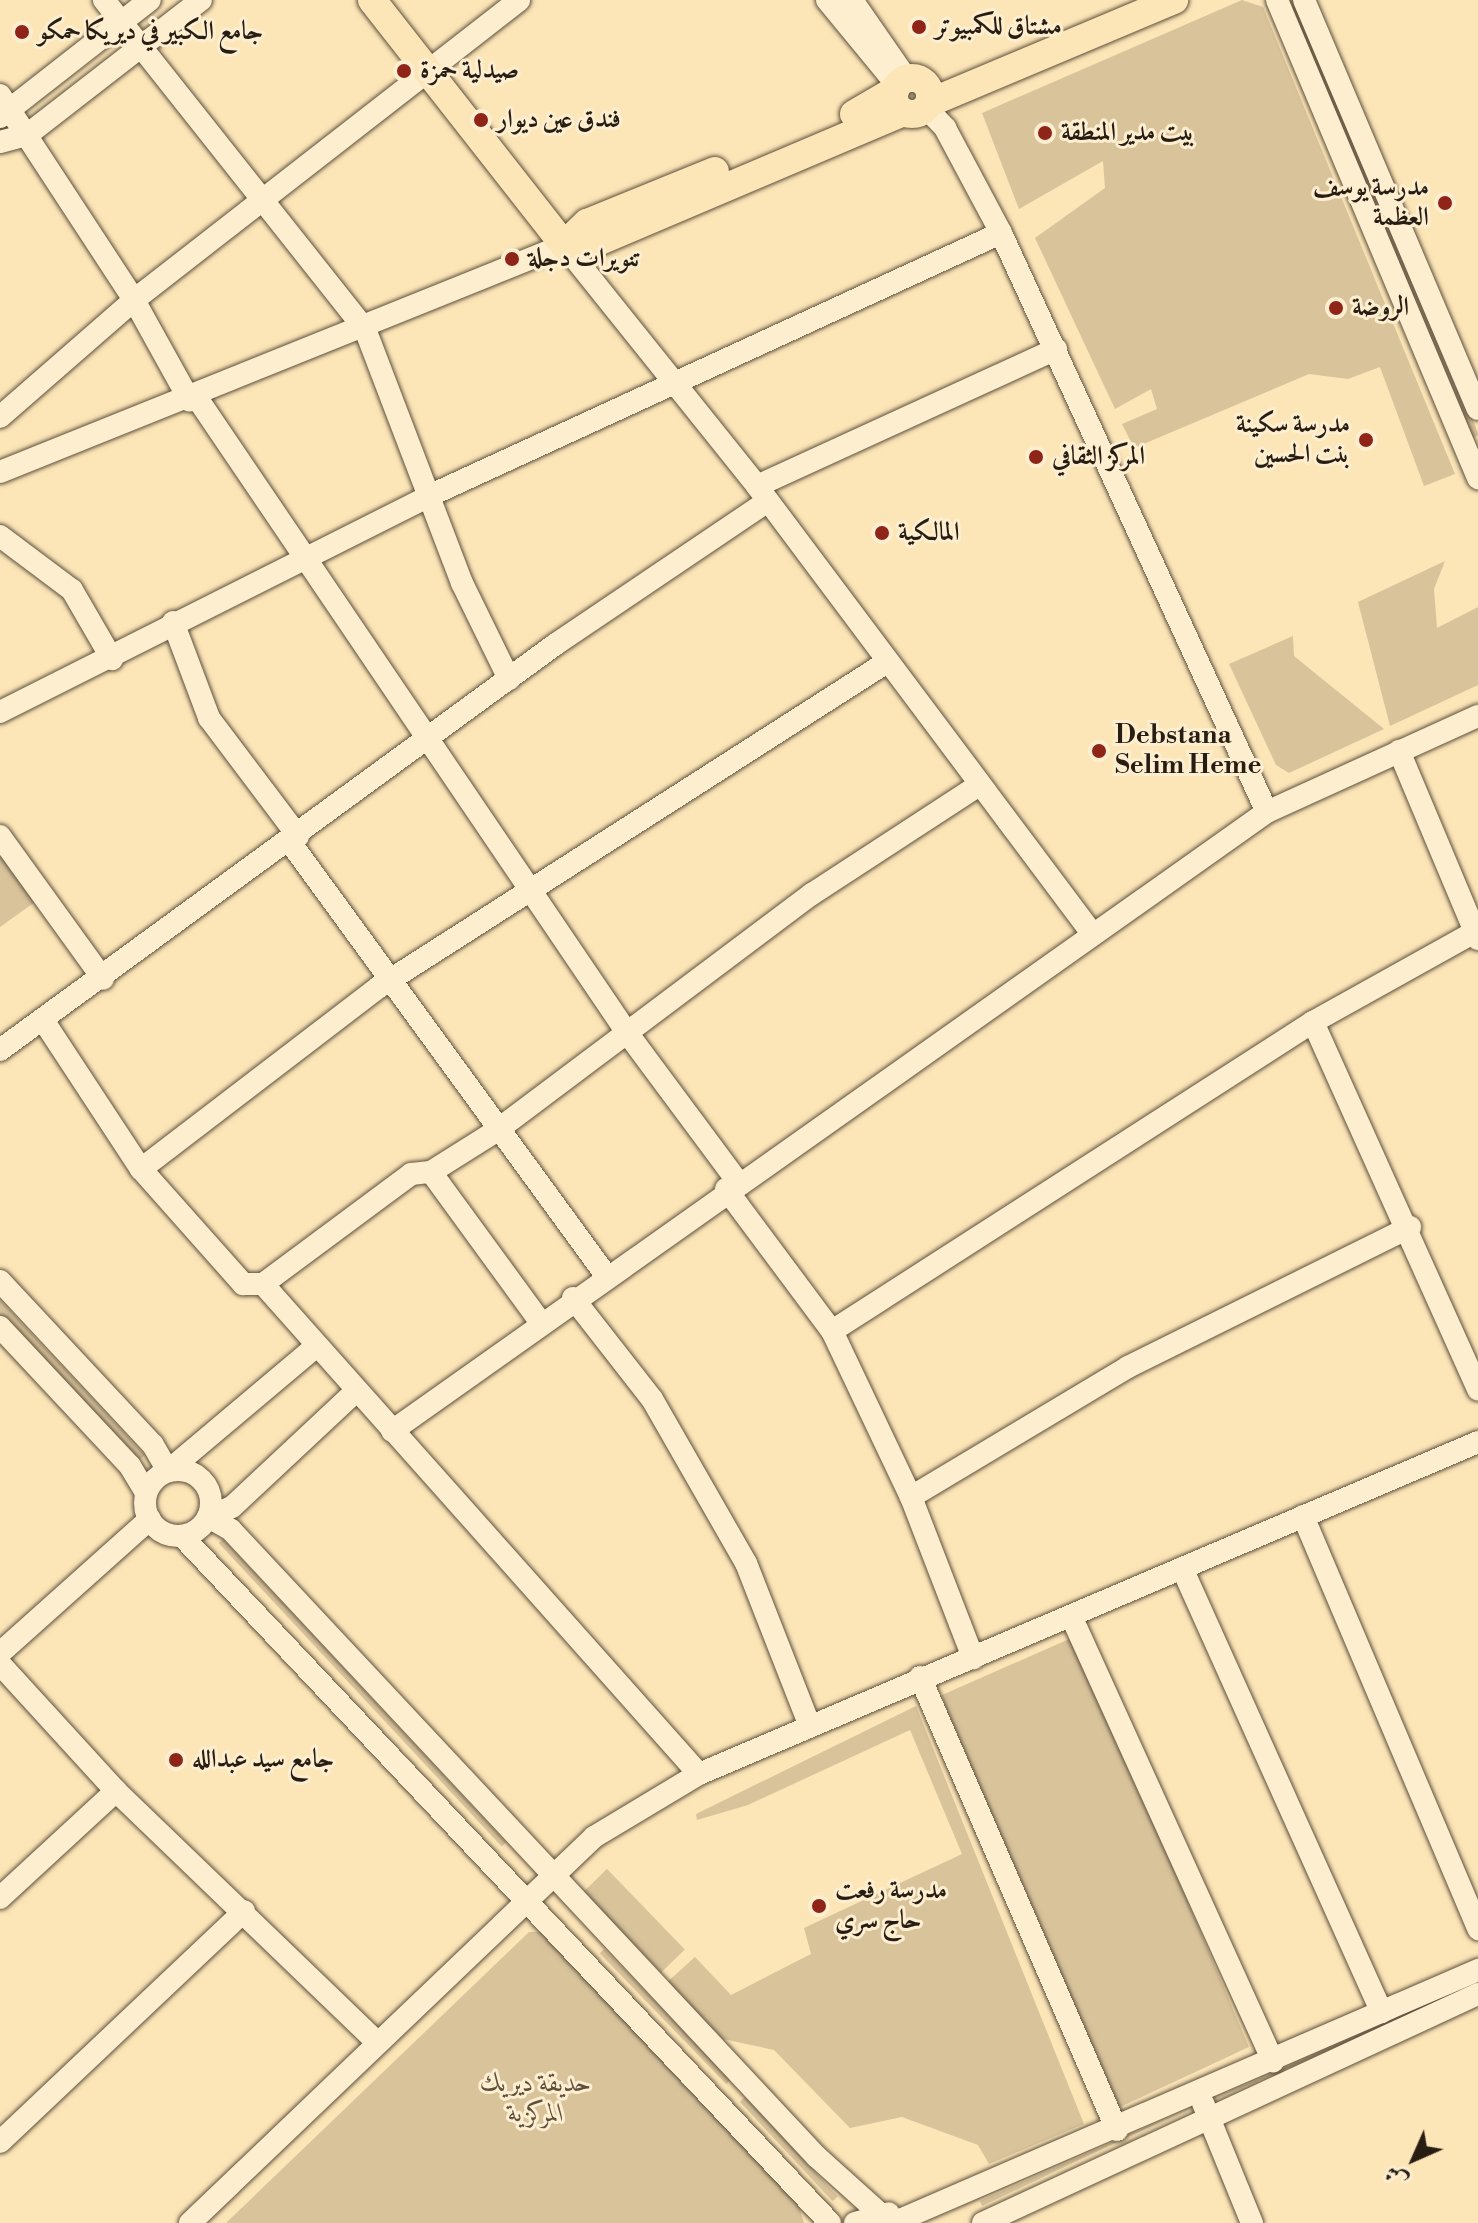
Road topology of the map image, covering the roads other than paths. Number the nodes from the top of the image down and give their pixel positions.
1 (104, 0) edge
2 (150, 0) edge
3 (201, 0) edge
4 (372, 0) edge
5 (519, 0) edge
6 (827, 0) edge
7 (852, 0) edge
8 (1125, 0) edge
9 (1174, 0) edge
10 (1277, 0) edge
11 (1304, 0) edge
12 (122, 21) junction
13 (140, 45) junction
14 (429, 71) junction
15 (911, 94) junction
16 (2, 107) edge
17 (27, 135) junction
18 (0, 142) edge
19 (259, 200) junction
20 (1001, 233) junction
21 (564, 245) junction
22 (134, 300) junction
23 (365, 329) junction
24 (1056, 349) junction
25 (671, 381) junction
26 (194, 400) junction
27 (1478, 409) edge
28 (0, 417) edge
29 (0, 472) edge
30 (1478, 478) edge
31 (761, 494) junction
32 (431, 495) junction
33 (0, 536) edge
34 (309, 554) junction
35 (173, 622) junction
36 (112, 659) junction
37 (887, 662) junction
38 (509, 679) junction
39 (0, 712) edge
40 (1478, 716) edge
41 (433, 736) junction
42 (1399, 751) junction
43 (979, 785) junction
44 (1267, 812) junction
45 (0, 836) edge
46 (294, 839) junction
47 (532, 895) junction
48 (1091, 932) junction
49 (1477, 936) edge
50 (103, 979) junction
51 (390, 980) junction
52 (43, 1020) junction
53 (1313, 1022) junction
54 (628, 1034) junction
55 (0, 1050) edge
56 (496, 1131) junction
57 (141, 1169) junction
58 (431, 1172) junction
59 (732, 1186) junction
60 (1410, 1227) junction
61 (605, 1274) junction
62 (0, 1281) edge
63 (263, 1284) junction
64 (573, 1298) junction
65 (541, 1323) junction
66 (0, 1327) edge
67 (832, 1331) junction
68 (314, 1348) junction
69 (1478, 1390) edge
70 (355, 1392) junction
71 (392, 1431) junction
72 (1478, 1442) edge
73 (168, 1471) junction
74 (146, 1493) junction
75 (911, 1497) junction
76 (1303, 1516) junction
77 (208, 1517) junction
78 (150, 1519) junction
79 (182, 1536) junction
80 (1182, 1568) junction
81 (1072, 1618) junction
82 (0, 1653) edge
83 (973, 1658) junction
84 (0, 1664) edge
85 (920, 1677) junction
86 (810, 1726) junction
87 (699, 1774) junction
88 (116, 1791) junction
89 (548, 1873) junction
90 (529, 1896) junction
91 (0, 1898) edge
92 (244, 1911) junction
93 (1478, 1929) edge
94 (1478, 1970) edge
95 (1478, 1994) edge
96 (1382, 2012) junction
97 (375, 2040) junction
98 (1273, 2062) junction
99 (746, 2082) junction
100 (1199, 2095) junction
101 (722, 2104) junction
102 (1209, 2115) junction
103 (1117, 2130) junction
104 (0, 2142) edge
105 (878, 2212) junction
106 (1007, 2218) edge
107 (905, 2221) edge
108 (190, 2223) edge
109 (830, 2223) edge
110 (855, 2223) edge
111 (983, 2223) edge
112 (1252, 2223) edge

1 - 12 street
2 - 12 street
3 - 13 street
4 - 14 main road
5 - 14 street
6 - 15 street
7 - 15 street
8 - 15 main road
9 - 15 main road
10 - 30 street
11 - 27 street
12 - 13 street
12 - 16 street
13 - 17 street
13 - 19 street
14 - 19 street
14 - 21 main road
15 - 20 street
15 - 21 main road
16 - 17 street
17 - 18 street
17 - 22 street
19 - 22 street
19 - 23 street
20 - 24 street
20 - 25 street
21 - 23 street
21 - 25 street
22 - 26 street
22 - 28 street
23 - 26 street
23 - 32 street
24 - 31 street
24 - 44 street
25 - 31 street
25 - 32 street
26 - 29 street
26 - 34 street
31 - 37 street
31 - 38 street
32 - 34 street
32 - 38 street
33 - 36 street
34 - 35 street
34 - 41 street
35 - 36 street
35 - 46 street
36 - 39 street
37 - 43 street
37 - 47 street
38 - 41 street
40 - 42 street
41 - 46 street
41 - 47 street
42 - 44 street
42 - 49 street
43 - 48 street
43 - 54 street
44 - 48 street
45 - 50 street
46 - 50 street
46 - 51 street
47 - 51 street
47 - 54 street
48 - 59 street
49 - 53 street
50 - 52 street
51 - 56 street
51 - 57 street
52 - 55 street
52 - 57 street
53 - 60 street
53 - 67 street
54 - 56 street
54 - 59 street
56 - 58 street
56 - 61 street
57 - 63 street
58 - 63 street
58 - 65 street
59 - 61 street
59 - 67 street
60 - 69 street
60 - 75 street
61 - 64 street
62 - 73 street
63 - 68 street
64 - 65 street
64 - 86 street
65 - 71 street
66 - 74 street
67 - 75 street
68 - 70 street
68 - 73 street
70 - 71 street
70 - 77 street
71 - 87 street
72 - 76 street
73 - 74 street
73 - 77 street
74 - 78 street
75 - 83 street
76 - 80 street
76 - 93 street
77 - 79 street
77 - 89 street
78 - 79 street
78 - 82 street
79 - 90 street
80 - 81 street
80 - 96 street
81 - 83 street
81 - 98 street
83 - 85 street
84 - 88 street
85 - 86 street
85 - 103 street
86 - 87 street
87 - 89 street
88 - 91 street
88 - 92 street
89 - 90 street
89 - 99 street
90 - 97 street
90 - 101 street
92 - 97 street
92 - 104 street
94 - 96 street
95 - 102 street
96 - 98 street
97 - 108 street
98 - 100 street
99 - 101 street
99 - 105 street
100 - 102 street
100 - 103 street
101 - 109 street
102 - 106 street
102 - 112 street
103 - 107 street
105 - 107 street
105 - 110 street
106 - 111 street

